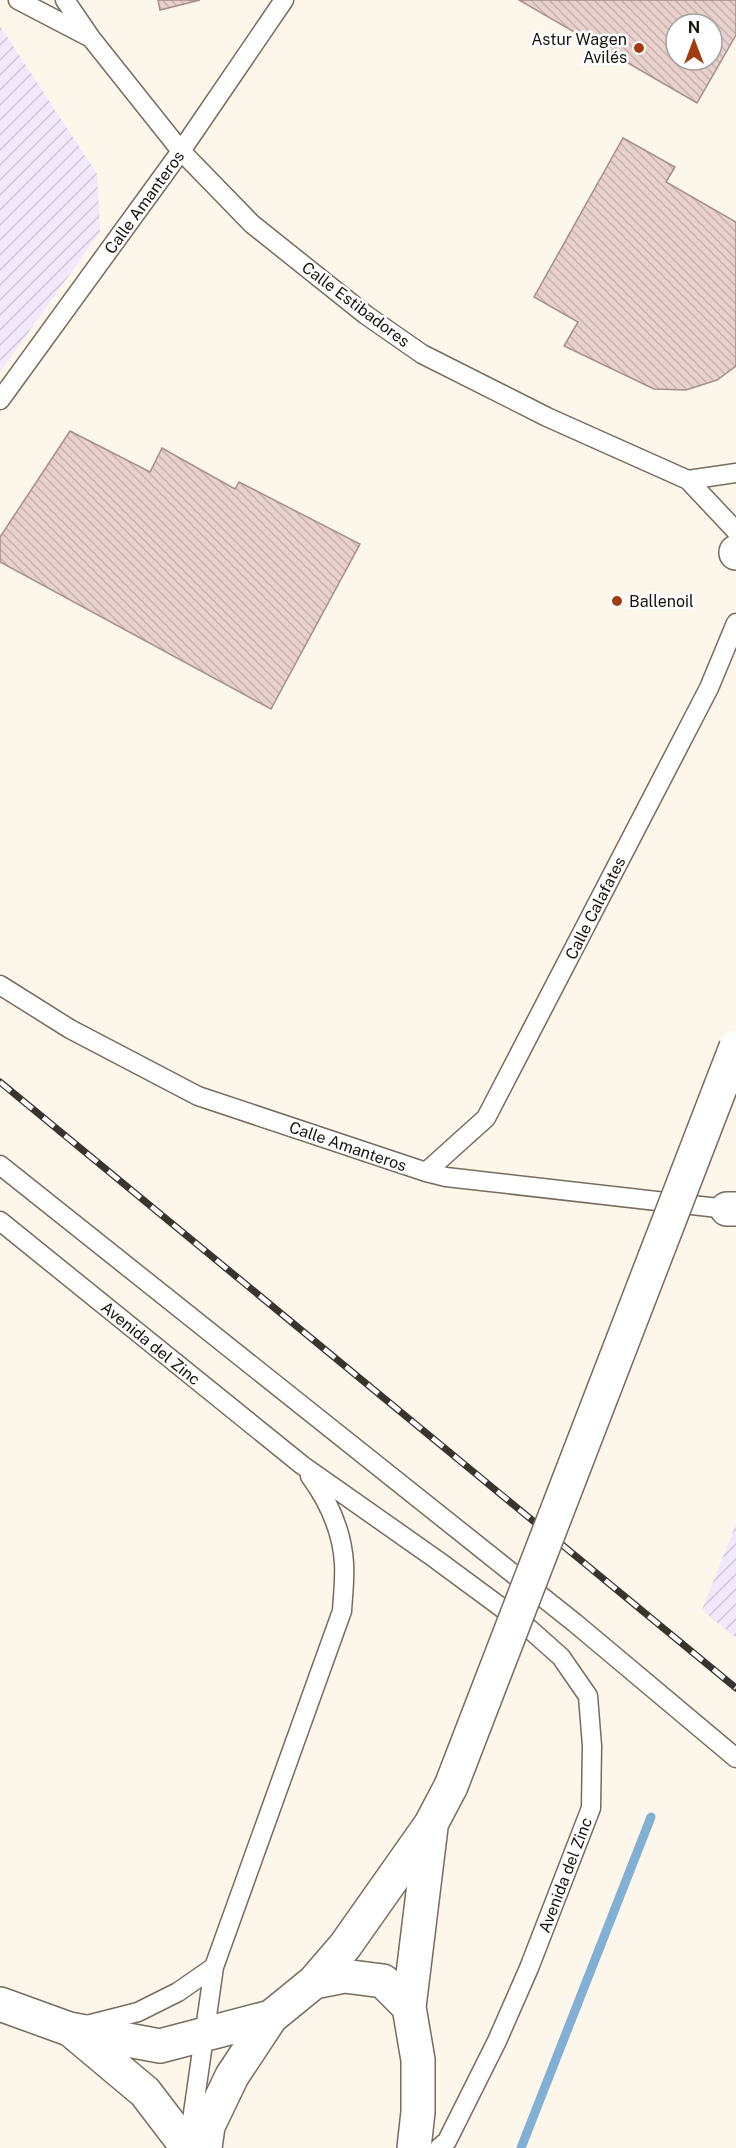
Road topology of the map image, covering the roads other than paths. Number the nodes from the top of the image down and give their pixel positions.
1 (18, 0) edge
2 (65, 0) edge
3 (284, 0) edge
4 (91, 38) junction
5 (181, 151) junction
6 (0, 400) edge
7 (736, 473) edge
8 (688, 480) junction
9 (736, 531) edge
10 (736, 623) edge
11 (0, 985) edge
12 (736, 1047) edge
13 (0, 1165) edge
14 (426, 1172) junction
15 (732, 1209) edge
16 (0, 1221) edge
17 (302, 1465) junction
18 (736, 1758) edge
19 (431, 1824) junction
20 (214, 1967) junction
21 (314, 1982) junction
22 (0, 2004) edge
23 (410, 2007) junction
24 (271, 2017) junction
25 (69, 2029) junction
26 (203, 2035) junction
27 (194, 2148) edge
28 (414, 2148) edge
29 (439, 2148) edge

1 - 4 lane, Calle Estibadores
2 - 4 lane, Calle Estibadores
3 - 5 lane, Calle Amanteros
4 - 5 lane, Calle Estibadores
5 - 6 lane, Calle Amanteros
5 - 8 lane, Calle Estibadores
7 - 8 lane
8 - 9 lane
10 - 14 lane, Calle Calafates
11 - 14 lane, Calle Amanteros
12 - 19 main road, bridge
13 - 18 lane
14 - 15 lane, Calle Amanteros
16 - 17 lane, Avenida del Zinc
17 - 20 lane, Avenida del Zinc
17 - 29 lane, Avenida del Zinc
19 - 21 main road
19 - 23 main road
20 - 25 lane
20 - 26 lane, Avenida del Zinc
21 - 23 main road
21 - 24 main road
22 - 25 main road
23 - 28 main road
24 - 26 main road
24 - 27 main road
25 - 26 main road
25 - 27 main road
26 - 27 lane, Avenida del Zinc

